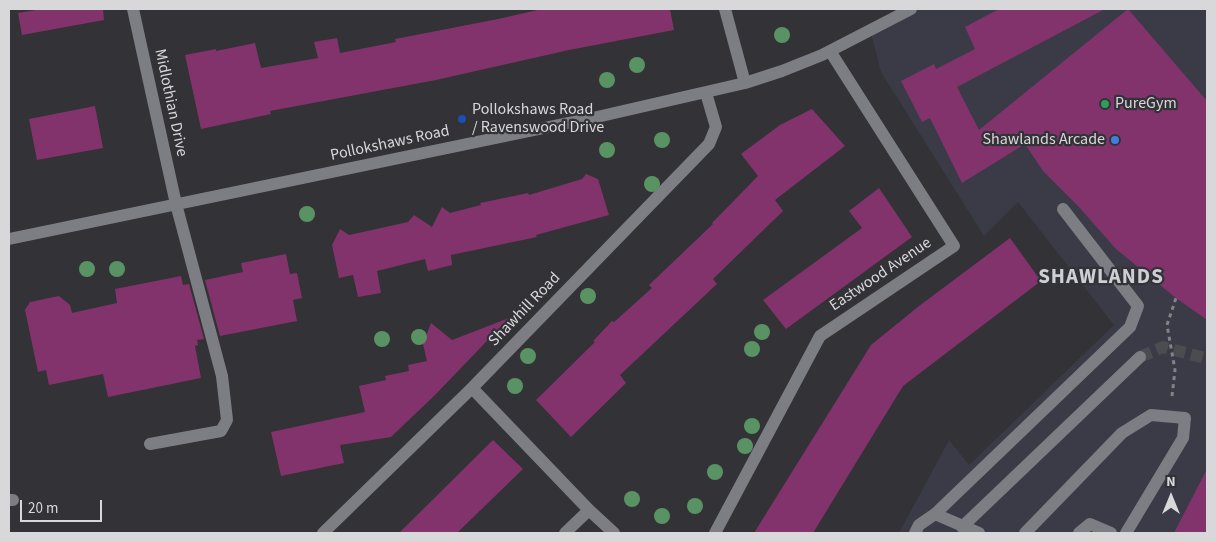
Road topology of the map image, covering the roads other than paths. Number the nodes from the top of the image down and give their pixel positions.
1 (133, 9) edge
2 (725, 9) edge
3 (910, 9) edge
4 (830, 51) junction
5 (745, 83) junction
6 (706, 93) junction
7 (176, 204) junction
8 (1063, 209) dead end
9 (9, 239) edge
10 (1140, 357) tunnel mouth
11 (472, 388) junction
12 (150, 444) dead end
13 (589, 510) junction
14 (935, 514) junction
15 (962, 527) junction
16 (323, 533) edge
17 (565, 533) edge
18 (614, 533) edge
19 (715, 533) edge
20 (915, 533) edge
21 (979, 533) edge
22 (1025, 533) edge
23 (1079, 533) edge
24 (1112, 533) edge
25 (1126, 533) edge

1 - 7 street, Midlothian Drive
2 - 5 street
3 - 4 street, Pollokshaws Road
4 - 5 street, Pollokshaws Road
4 - 19 street, Eastwood Avenue
5 - 6 street, Pollokshaws Road
6 - 7 street, Pollokshaws Road
6 - 11 street, Shawhill Road
7 - 9 street, Pollokshaws Road
7 - 12 street, Midlothian Drive
8 - 14 street
10 - 15 street
11 - 13 street
11 - 16 street, Shawhill Road
13 - 17 street
13 - 18 street
14 - 15 street
14 - 20 street
15 - 21 street
22 - 25 street
23 - 24 street

